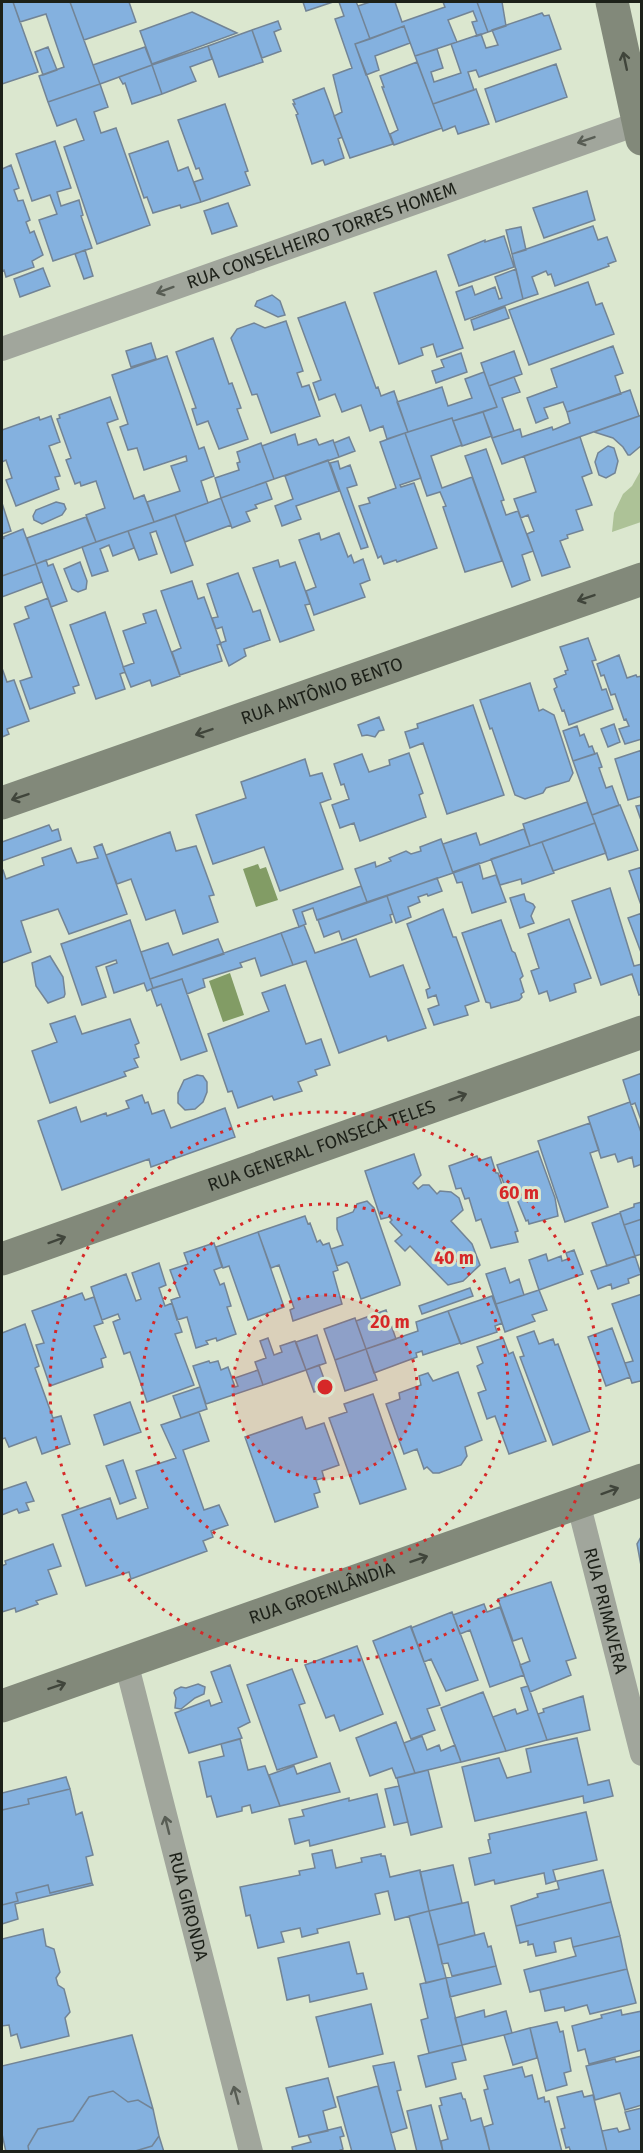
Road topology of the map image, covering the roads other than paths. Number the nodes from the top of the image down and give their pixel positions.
1 (612, 2) edge
2 (641, 128) edge
3 (2, 349) edge
4 (642, 579) edge
5 (2, 803) edge
6 (642, 1032) edge
7 (2, 1259) edge
8 (642, 1480) edge
9 (578, 1502) junction
10 (126, 1662) junction
11 (2, 1706) edge
12 (642, 1754) edge
13 (251, 2151) edge

2 -> 1 street
2 -> 3 street, RUA CONSELHEIRO TORRES HOMEM
4 -> 5 street, RUA ANTÔNIO BENTO
7 -> 6 street, RUA GENERAL FONSECA TELES
9 -> 8 street, RUA GROENLÂNDIA
10 -> 9 street, RUA GROENLÂNDIA
9 - 12 street, RUA PRIMAVERA
11 -> 10 street, RUA GROENLÂNDIA
13 -> 10 street, RUA GIRONDA

